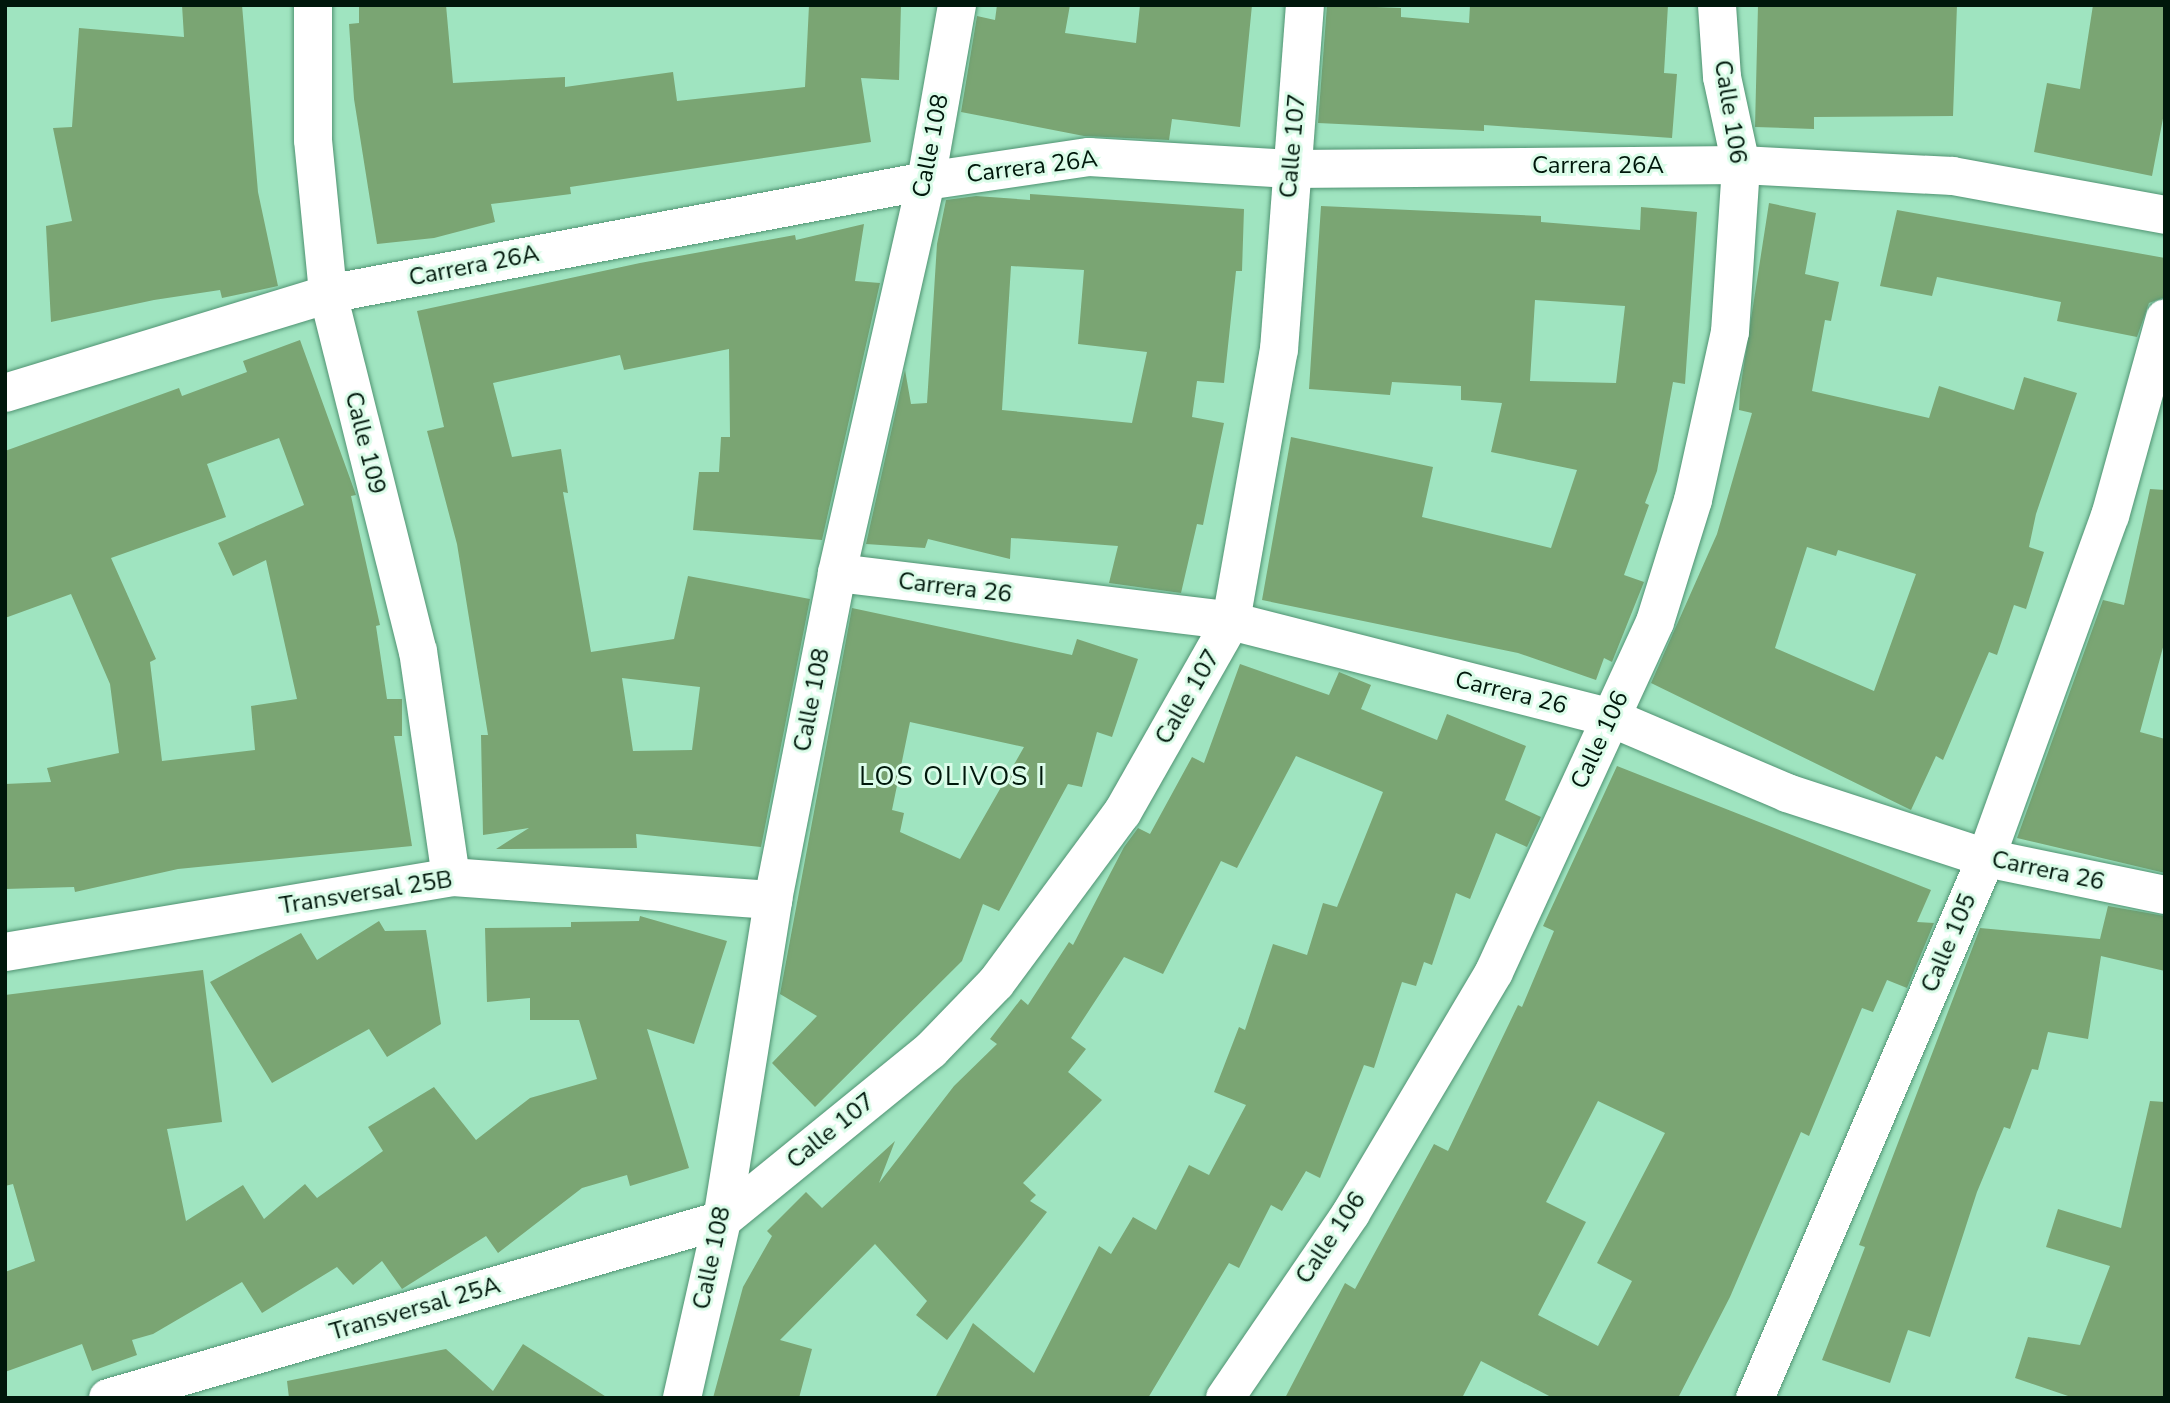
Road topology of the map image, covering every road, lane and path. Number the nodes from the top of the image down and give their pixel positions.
1 (313, 5) edge
2 (957, 5) edge
3 (1306, 5) edge
4 (1717, 5) edge
5 (1741, 165) junction
6 (1291, 169) junction
7 (926, 181) junction
8 (2165, 215) edge
9 (328, 294) junction
10 (2165, 318) edge
11 (5, 393) edge
12 (837, 573) junction
13 (1231, 621) junction
14 (1609, 717) junction
15 (1986, 858) junction
16 (451, 877) junction
17 (2165, 895) edge
18 (772, 900) junction
19 (5, 952) edge
20 (722, 1220) junction
21 (108, 1398) edge
22 (682, 1398) edge
23 (1225, 1398) edge
24 (1755, 1398) edge

1 - 9 street, Calle 109
2 - 7 street, Calle 108
3 - 6 street, Calle 107
4 - 5 street, Calle 106
5 - 6 street, Carrera 26A
5 - 8 street, Carrera 26A
5 - 14 street, Calle 106
6 - 7 street, Carrera 26A
6 - 13 street, Calle 107
7 - 9 street, Carrera 26A
7 - 12 street, Calle 108
9 - 11 street, Carrera 26A
9 - 16 street, Calle 109
10 - 15 street, Calle 105
12 - 13 street, Carrera 26
12 - 18 street, Calle 108
13 - 14 street, Carrera 26
13 - 20 street, Calle 107
14 - 15 street, Carrera 26
14 - 23 street, Calle 106
15 - 17 street, Carrera 26
15 - 24 street, Calle 105
16 - 18 street, Transversal 25B
16 - 19 street, Transversal 25B
18 - 20 street, Calle 108
20 - 21 street, Transversal 25A
20 - 22 street, Calle 108

